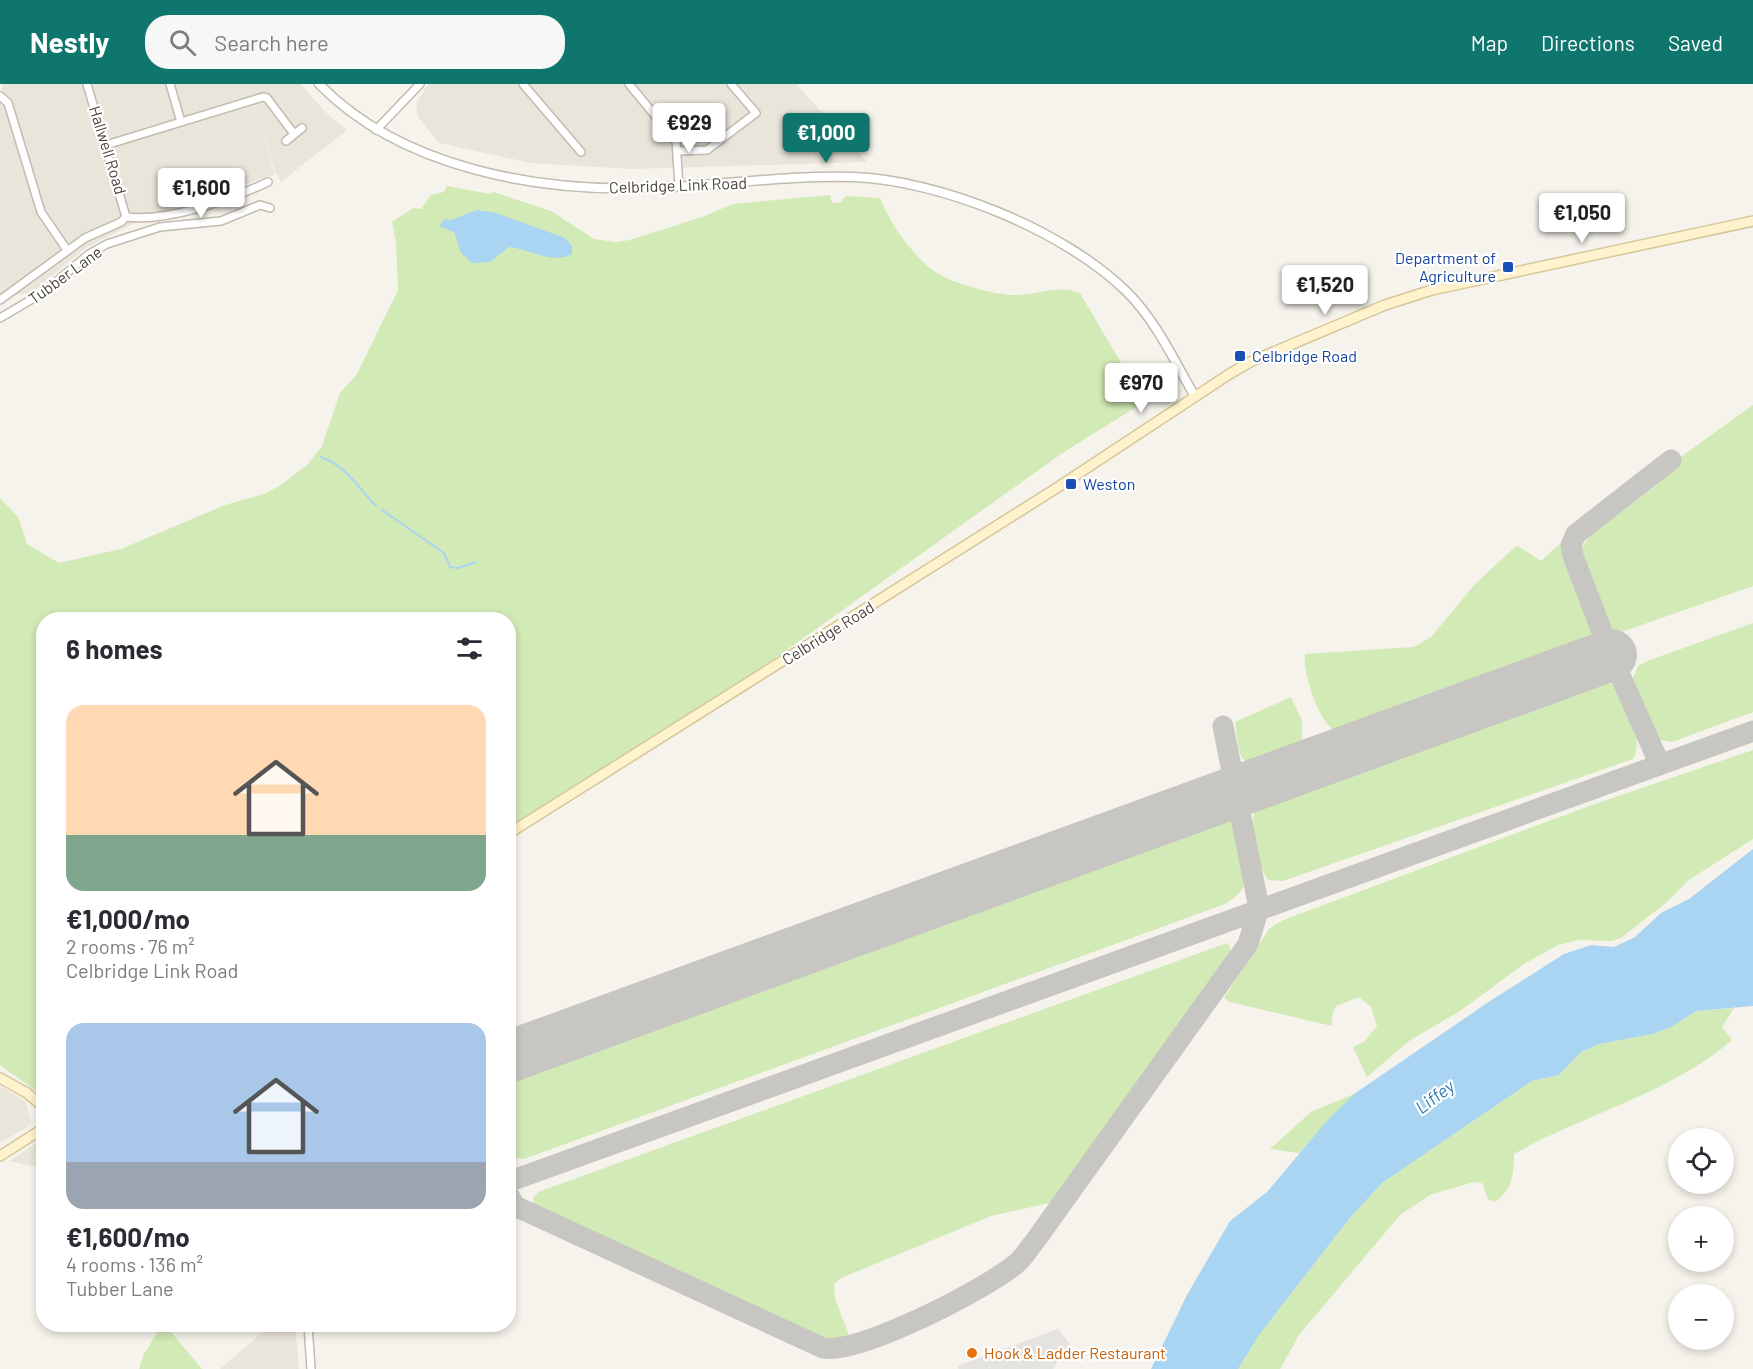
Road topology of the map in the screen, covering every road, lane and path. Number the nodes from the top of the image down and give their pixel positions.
1 (87, 84) edge
2 (170, 84) edge
3 (319, 84) edge
4 (420, 84) edge
5 (523, 84) edge
6 (628, 84) edge
7 (731, 84) edge
8 (0, 96) edge
9 (181, 122) junction
10 (302, 128) dead end
11 (376, 130) junction
12 (294, 134) junction
13 (286, 141) dead end
14 (106, 145) junction
15 (581, 152) dead end
16 (677, 152) junction
17 (268, 182) dead end
18 (679, 187) junction
19 (270, 207) dead end
20 (126, 217) junction
21 (1753, 221) edge
22 (67, 250) junction
23 (0, 300) edge
24 (0, 318) edge
25 (1194, 395) junction
26 (516, 829) edge
27 (0, 1078) edge
28 (36, 1100) edge
29 (36, 1133) edge
30 (0, 1156) edge
31 (309, 1332) edge
32 (311, 1369) edge

1 - 14 street, Hallwell Road
2 - 9 street
3 - 11 street, Celbridge Link Road
4 - 11 street
5 - 15 street
6 - 16 street
7 - 16 street
8 - 22 street
9 - 12 street
9 - 14 street
10 - 12 street
11 - 18 street, Celbridge Link Road
12 - 13 street
14 - 20 street, Hallwell Road
16 - 18 street
17 - 20 street
18 - 25 street, Celbridge Link Road
19 - 24 street, Tubber Lane
20 - 22 street
21 - 25 main road, Celbridge Road
22 - 23 street
25 - 26 main road, Celbridge Road
27 - 28 main road
29 - 30 main road
31 - 32 street

